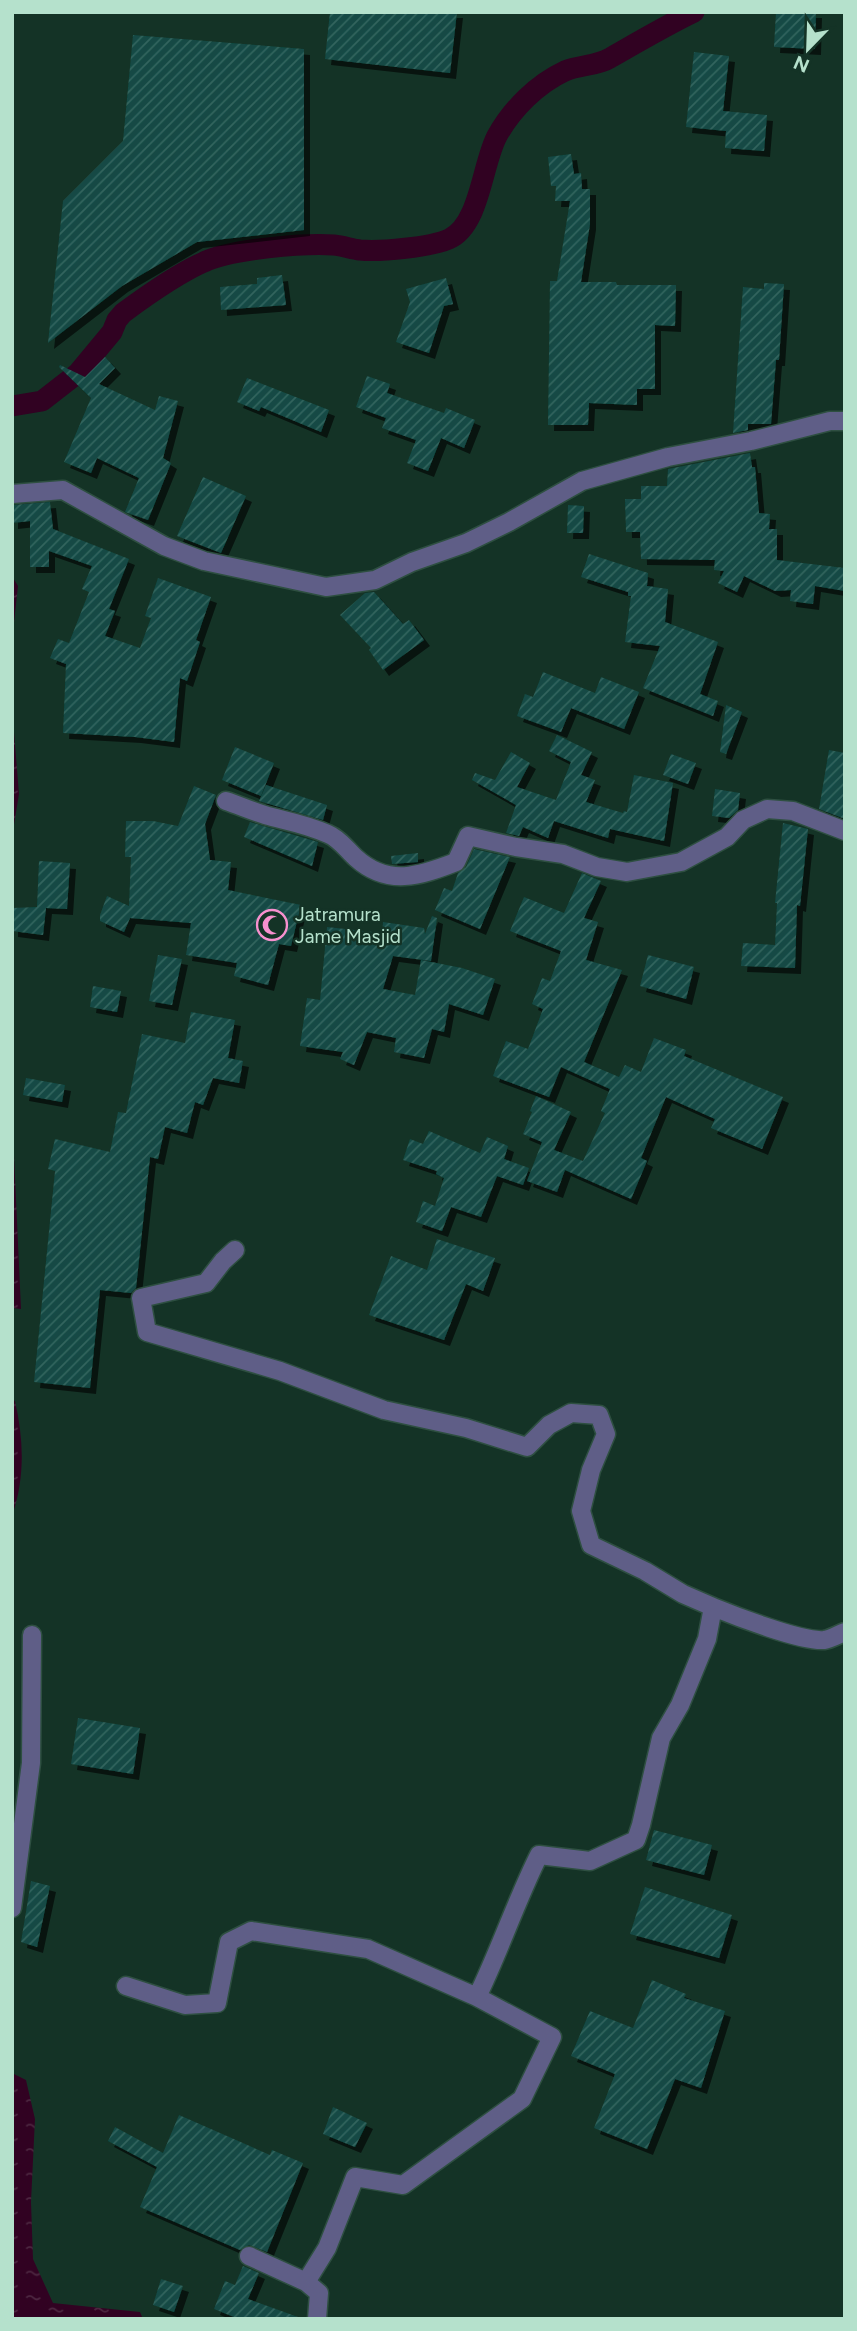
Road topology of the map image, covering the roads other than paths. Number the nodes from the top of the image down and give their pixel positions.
1 (845, 421) edge
2 (12, 494) edge
3 (226, 802) dead end
4 (845, 831) edge
5 (235, 1250) dead end
6 (713, 1606) junction
7 (845, 1632) edge
8 (32, 1635) dead end
9 (12, 1908) edge
10 (126, 1986) dead end
11 (477, 1997) junction
12 (249, 2256) dead end
13 (306, 2282) junction
14 (317, 2319) edge

1 - 2 street
3 - 4 street
5 - 6 street
6 - 7 street
6 - 11 street
8 - 9 street
10 - 11 street
11 - 13 street
12 - 13 street
13 - 14 street

